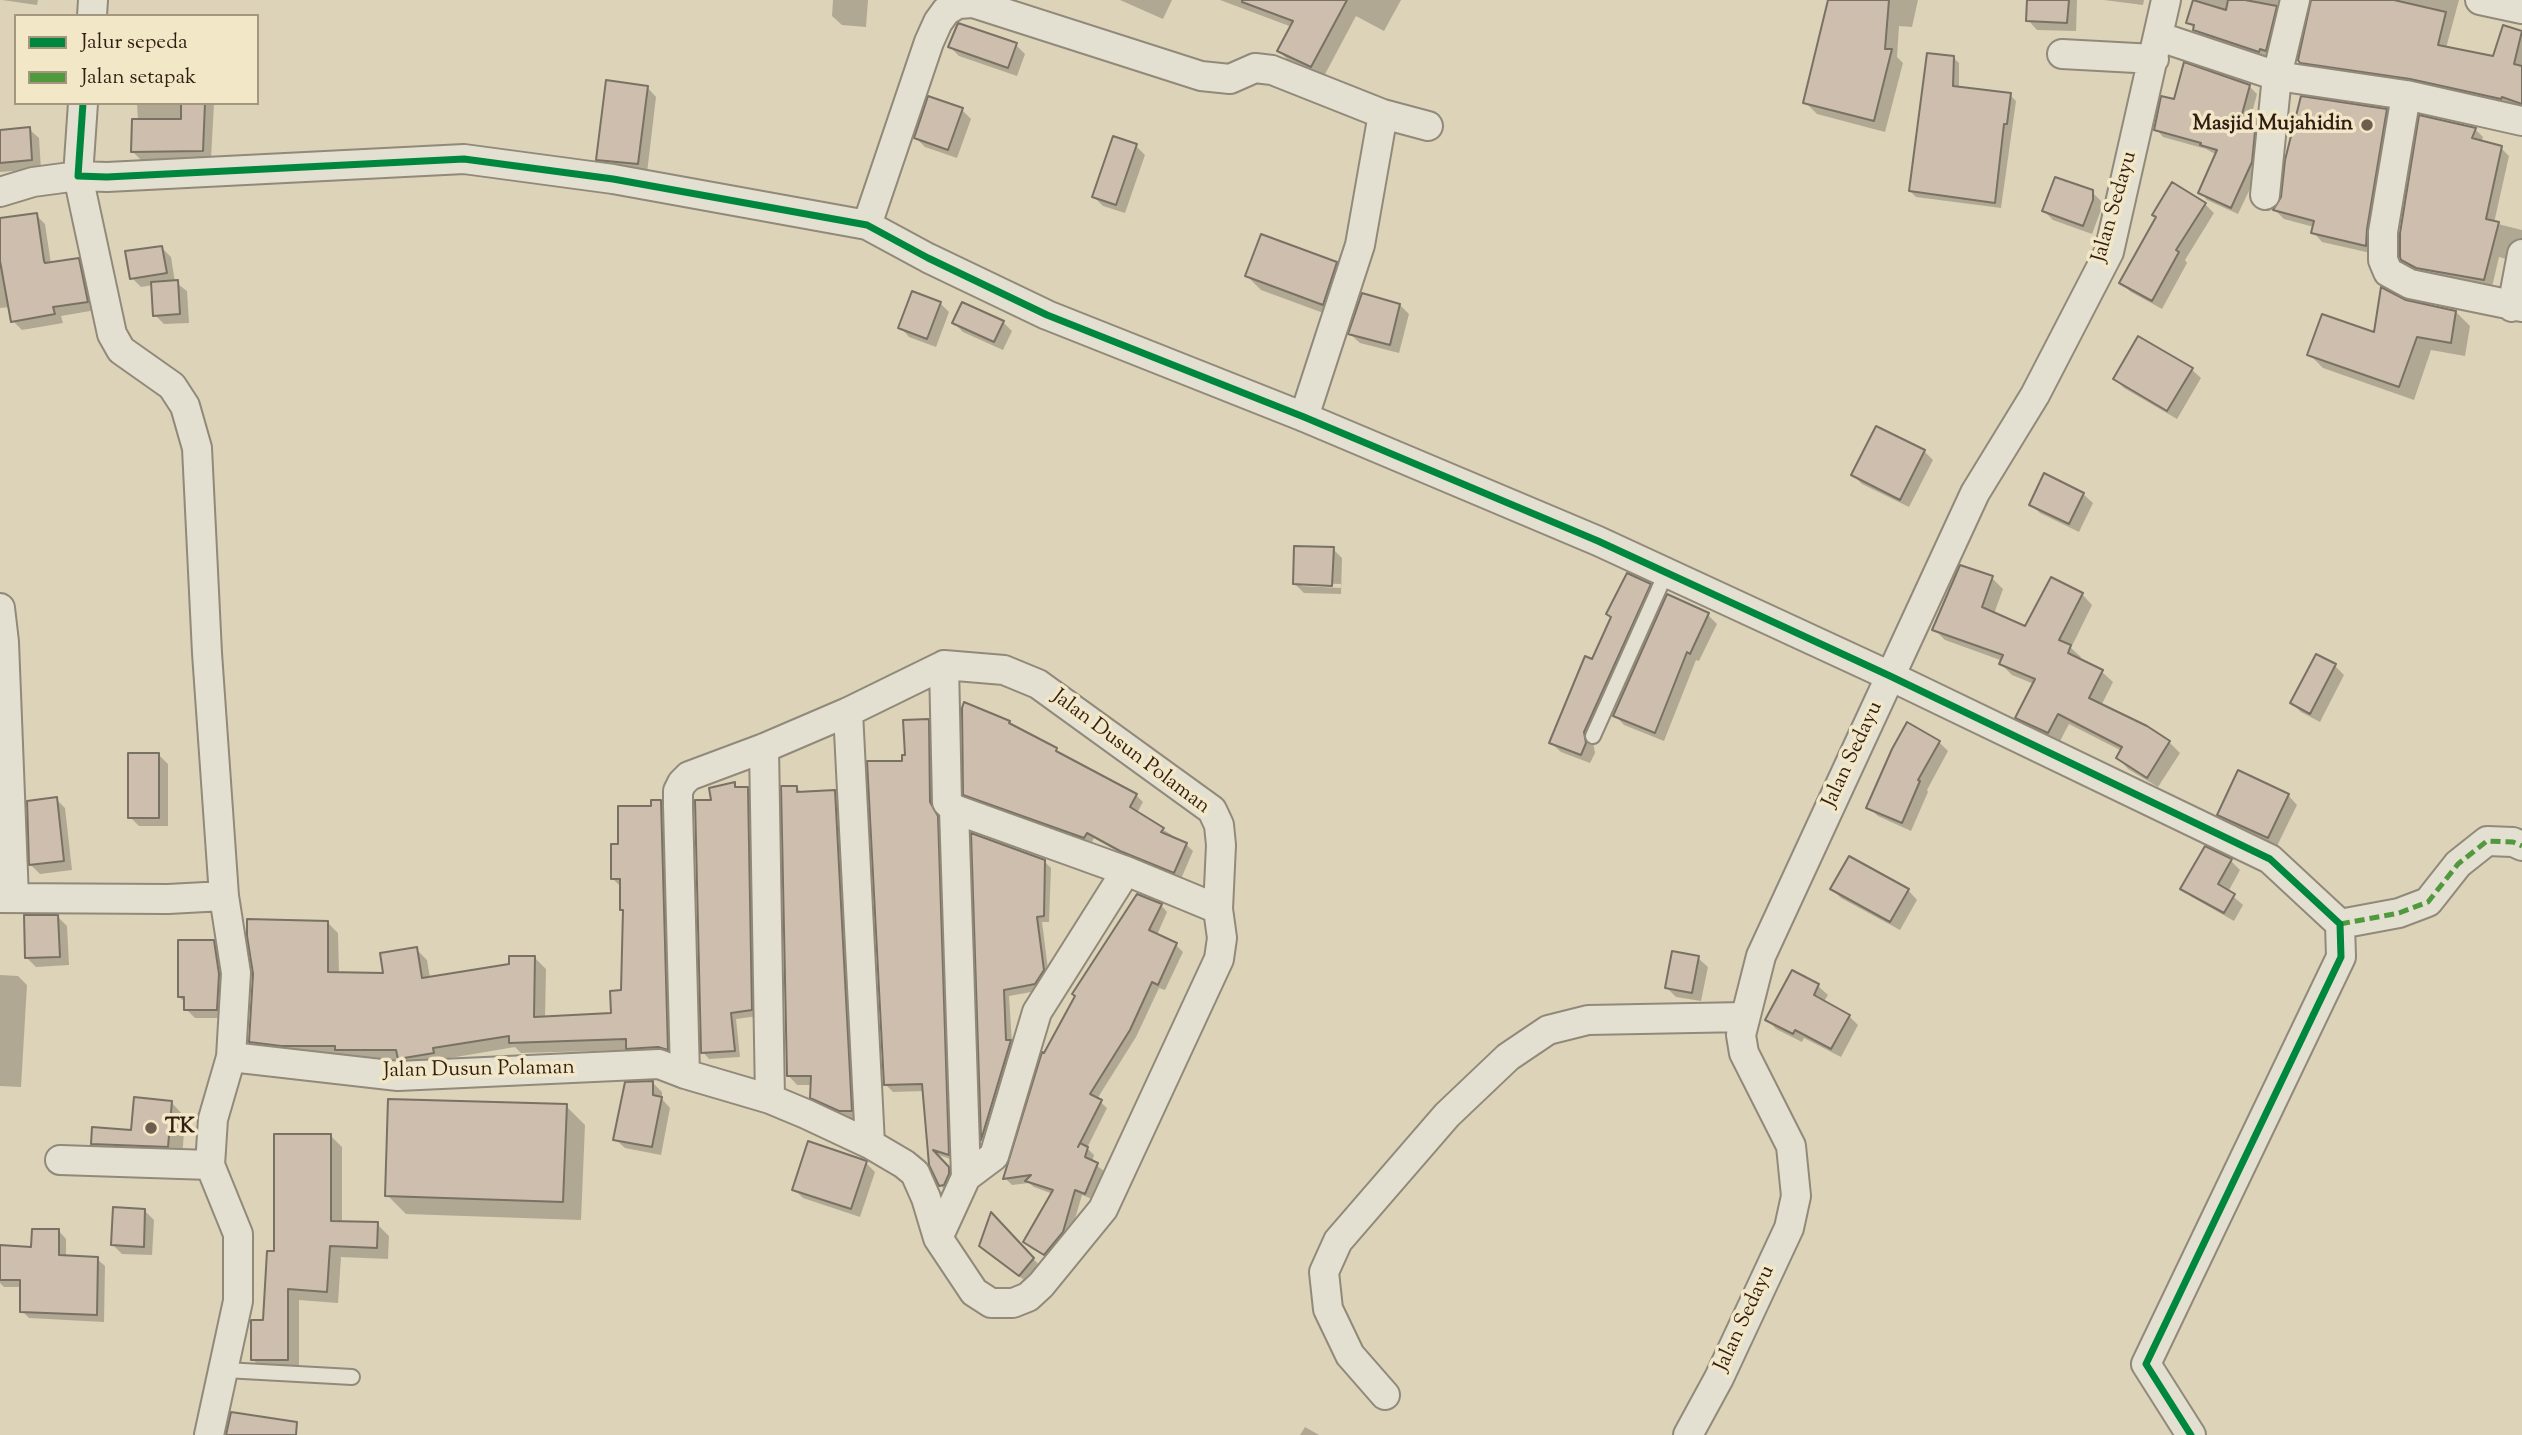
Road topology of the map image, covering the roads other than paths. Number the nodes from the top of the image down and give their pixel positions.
1 (2166, 0) edge
2 (2295, 0) edge
3 (2480, 0) edge
4 (2522, 9) edge
5 (2157, 48) junction
6 (2062, 54) dead end
7 (2277, 76) junction
8 (2406, 95) junction
9 (83, 105) edge
10 (1383, 114) junction
11 (2522, 121) edge
12 (1428, 126) dead end
13 (78, 176) junction
14 (0, 192) edge
15 (2265, 195) dead end
16 (867, 225) junction
17 (2522, 254) edge
18 (2517, 307) edge
19 (1304, 417) junction
20 (1666, 573) junction
21 (0, 608) edge
22 (944, 665) junction
23 (1891, 676) junction
24 (848, 712) junction
25 (1594, 736) dead end
26 (764, 748) junction
27 (954, 809) junction
28 (2522, 846) edge
29 (1126, 871) junction
30 (224, 896) junction
31 (7, 898) edge
32 (1218, 909) junction
33 (2340, 924) junction
34 (1745, 1017) junction
35 (231, 1058) junction
36 (685, 1074) junction
37 (770, 1099) junction
38 (870, 1143) junction
39 (60, 1160) dead end
40 (210, 1165) junction
41 (966, 1177) junction
42 (938, 1238) junction
43 (225, 1370) junction
44 (352, 1377) dead end
45 (1385, 1395) dead end
46 (209, 1435) edge
47 (1688, 1435) edge
48 (2191, 1435) edge

1 - 5 street, Jalan Sedayu
2 - 7 street
3 - 4 street
5 - 6 street
5 - 7 street
5 - 23 street, Jalan Sedayu
7 - 8 street
7 - 15 street
8 - 11 street
8 - 18 street
9 - 13 street
10 - 12 street
10 - 16 street
10 - 19 street
13 - 14 street
13 - 16 street
13 - 30 street
16 - 19 street
17 - 18 street
19 - 20 street
20 - 23 street
20 - 25 lane
21 - 31 street
22 - 24 street
22 - 27 street
22 - 32 street, Jalan Dusun Polaman
23 - 33 street
23 - 34 street, Jalan Sedayu
24 - 26 street
24 - 38 street
26 - 36 street
26 - 37 street
27 - 29 street
27 - 41 street
28 - 33 street
29 - 32 street
29 - 41 street
30 - 31 street
30 - 35 street
32 - 42 street, Jalan Dusun Polaman
33 - 48 street
34 - 45 street
34 - 47 street, Jalan Sedayu
35 - 36 street, Jalan Dusun Polaman
35 - 40 street
36 - 37 street, Jalan Dusun Polaman
37 - 38 street, Jalan Dusun Polaman
38 - 42 street, Jalan Dusun Polaman
39 - 40 street
40 - 43 street
41 - 42 street
43 - 44 lane
43 - 46 street

